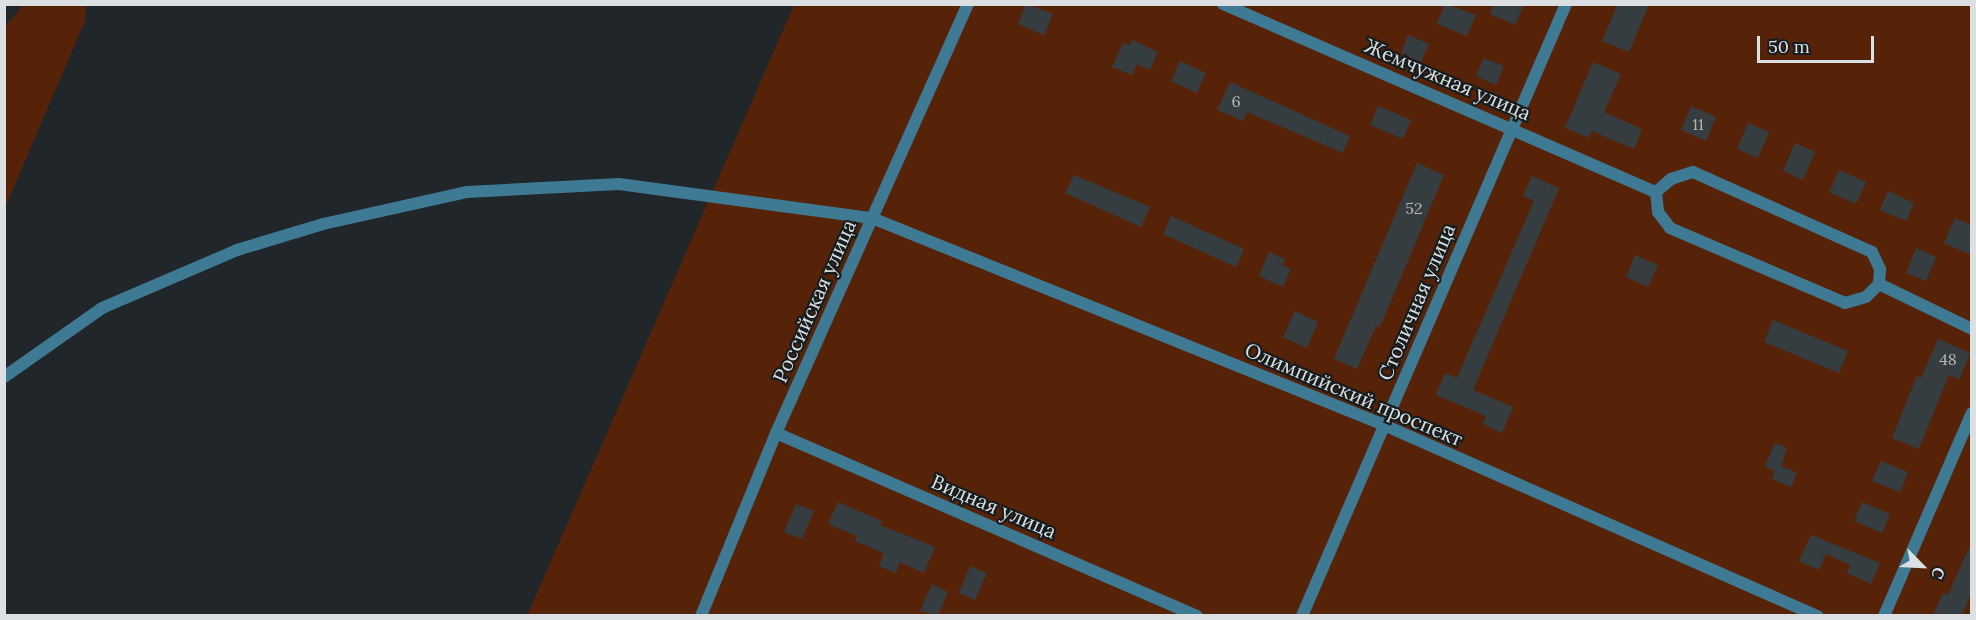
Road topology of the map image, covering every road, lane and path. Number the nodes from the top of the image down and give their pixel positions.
1 (968, 4) edge
2 (1222, 4) edge
3 (1566, 4) edge
4 (1512, 127) junction
5 (1656, 192) junction
6 (872, 218) junction
7 (1879, 284) junction
8 (1971, 329) edge
9 (4, 376) edge
10 (1971, 413) edge
11 (1384, 425) junction
12 (776, 433) junction
13 (701, 615) edge
14 (1197, 615) edge
15 (1302, 615) edge
16 (1818, 615) edge
17 (1884, 615) edge

1 - 6 street, Российская улица
2 - 4 street, Жемчужная улица
3 - 4 street, Столичная улица
4 - 5 street, Жемчужная улица
4 - 11 street, Столичная улица
5 - 7 street
5 - 7 street
6 - 9 street, Олимпийский проспект
6 - 11 street, Олимпийский проспект
6 - 12 street, Российская улица
7 - 8 street
10 - 17 street
11 - 15 street, Столичная улица
11 - 16 street, Олимпийский проспект
12 - 13 street, Российская улица
12 - 14 street, Видная улица

